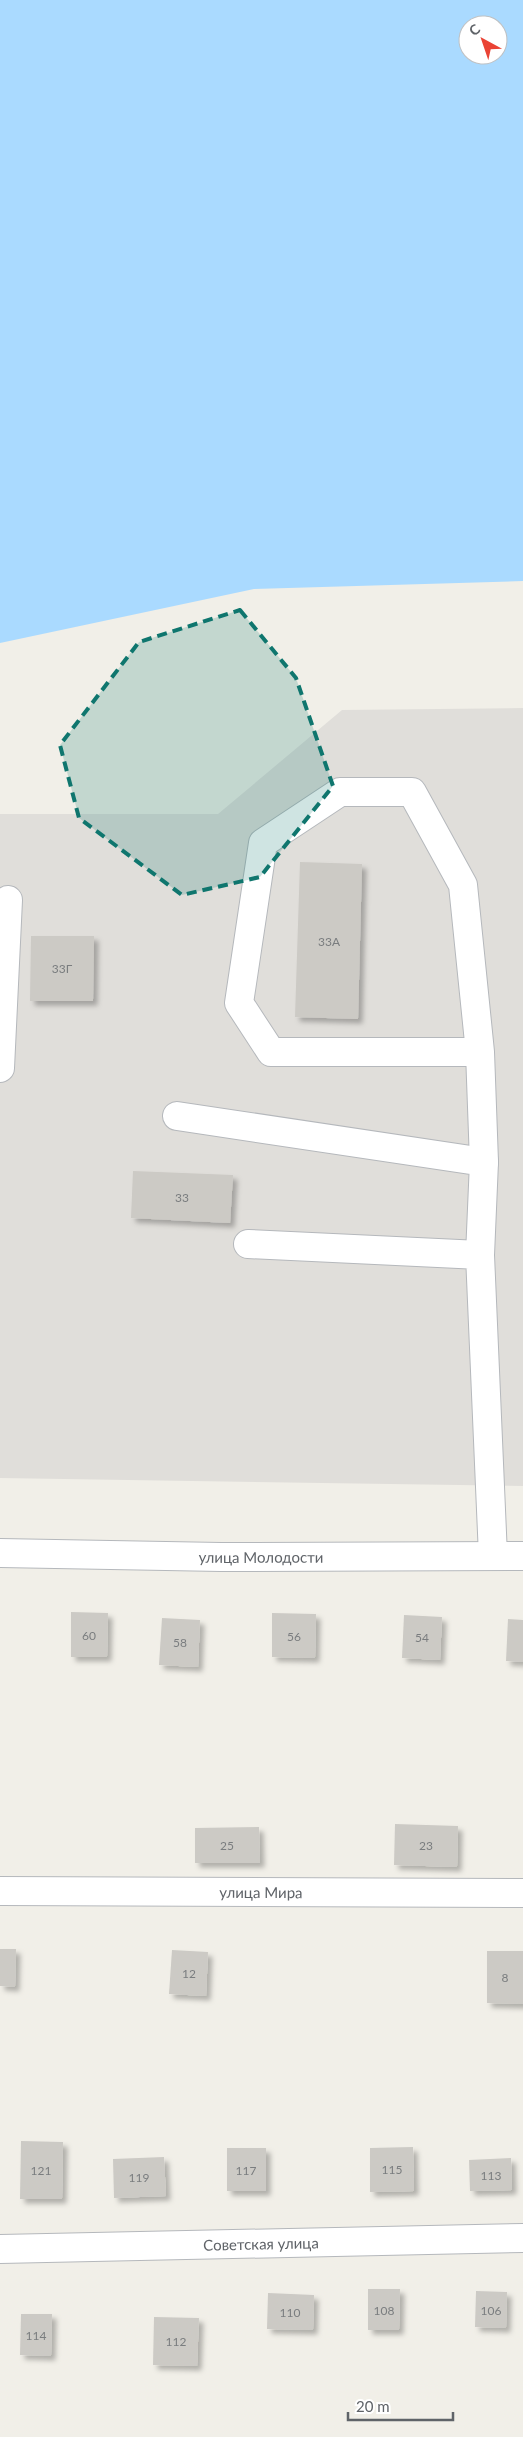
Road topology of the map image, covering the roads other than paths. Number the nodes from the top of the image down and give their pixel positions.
1 (8, 900) dead end
2 (480, 1052) junction
3 (0, 1068) edge
4 (177, 1116) dead end
5 (484, 1162) junction
6 (248, 1244) dead end
7 (480, 1255) junction
8 (0, 1553) edge
9 (494, 1556) junction
10 (523, 1556) edge
11 (0, 1891) edge
12 (523, 1893) edge
13 (523, 2238) edge
14 (0, 2249) edge

1 - 3 street
2 - 2 street
2 - 5 street
4 - 5 street
5 - 7 street
6 - 7 street
7 - 9 street
8 - 9 street, улица Молодости
9 - 10 street, улица Молодости
11 - 12 street, улица Мира
13 - 14 street, Советская улица

